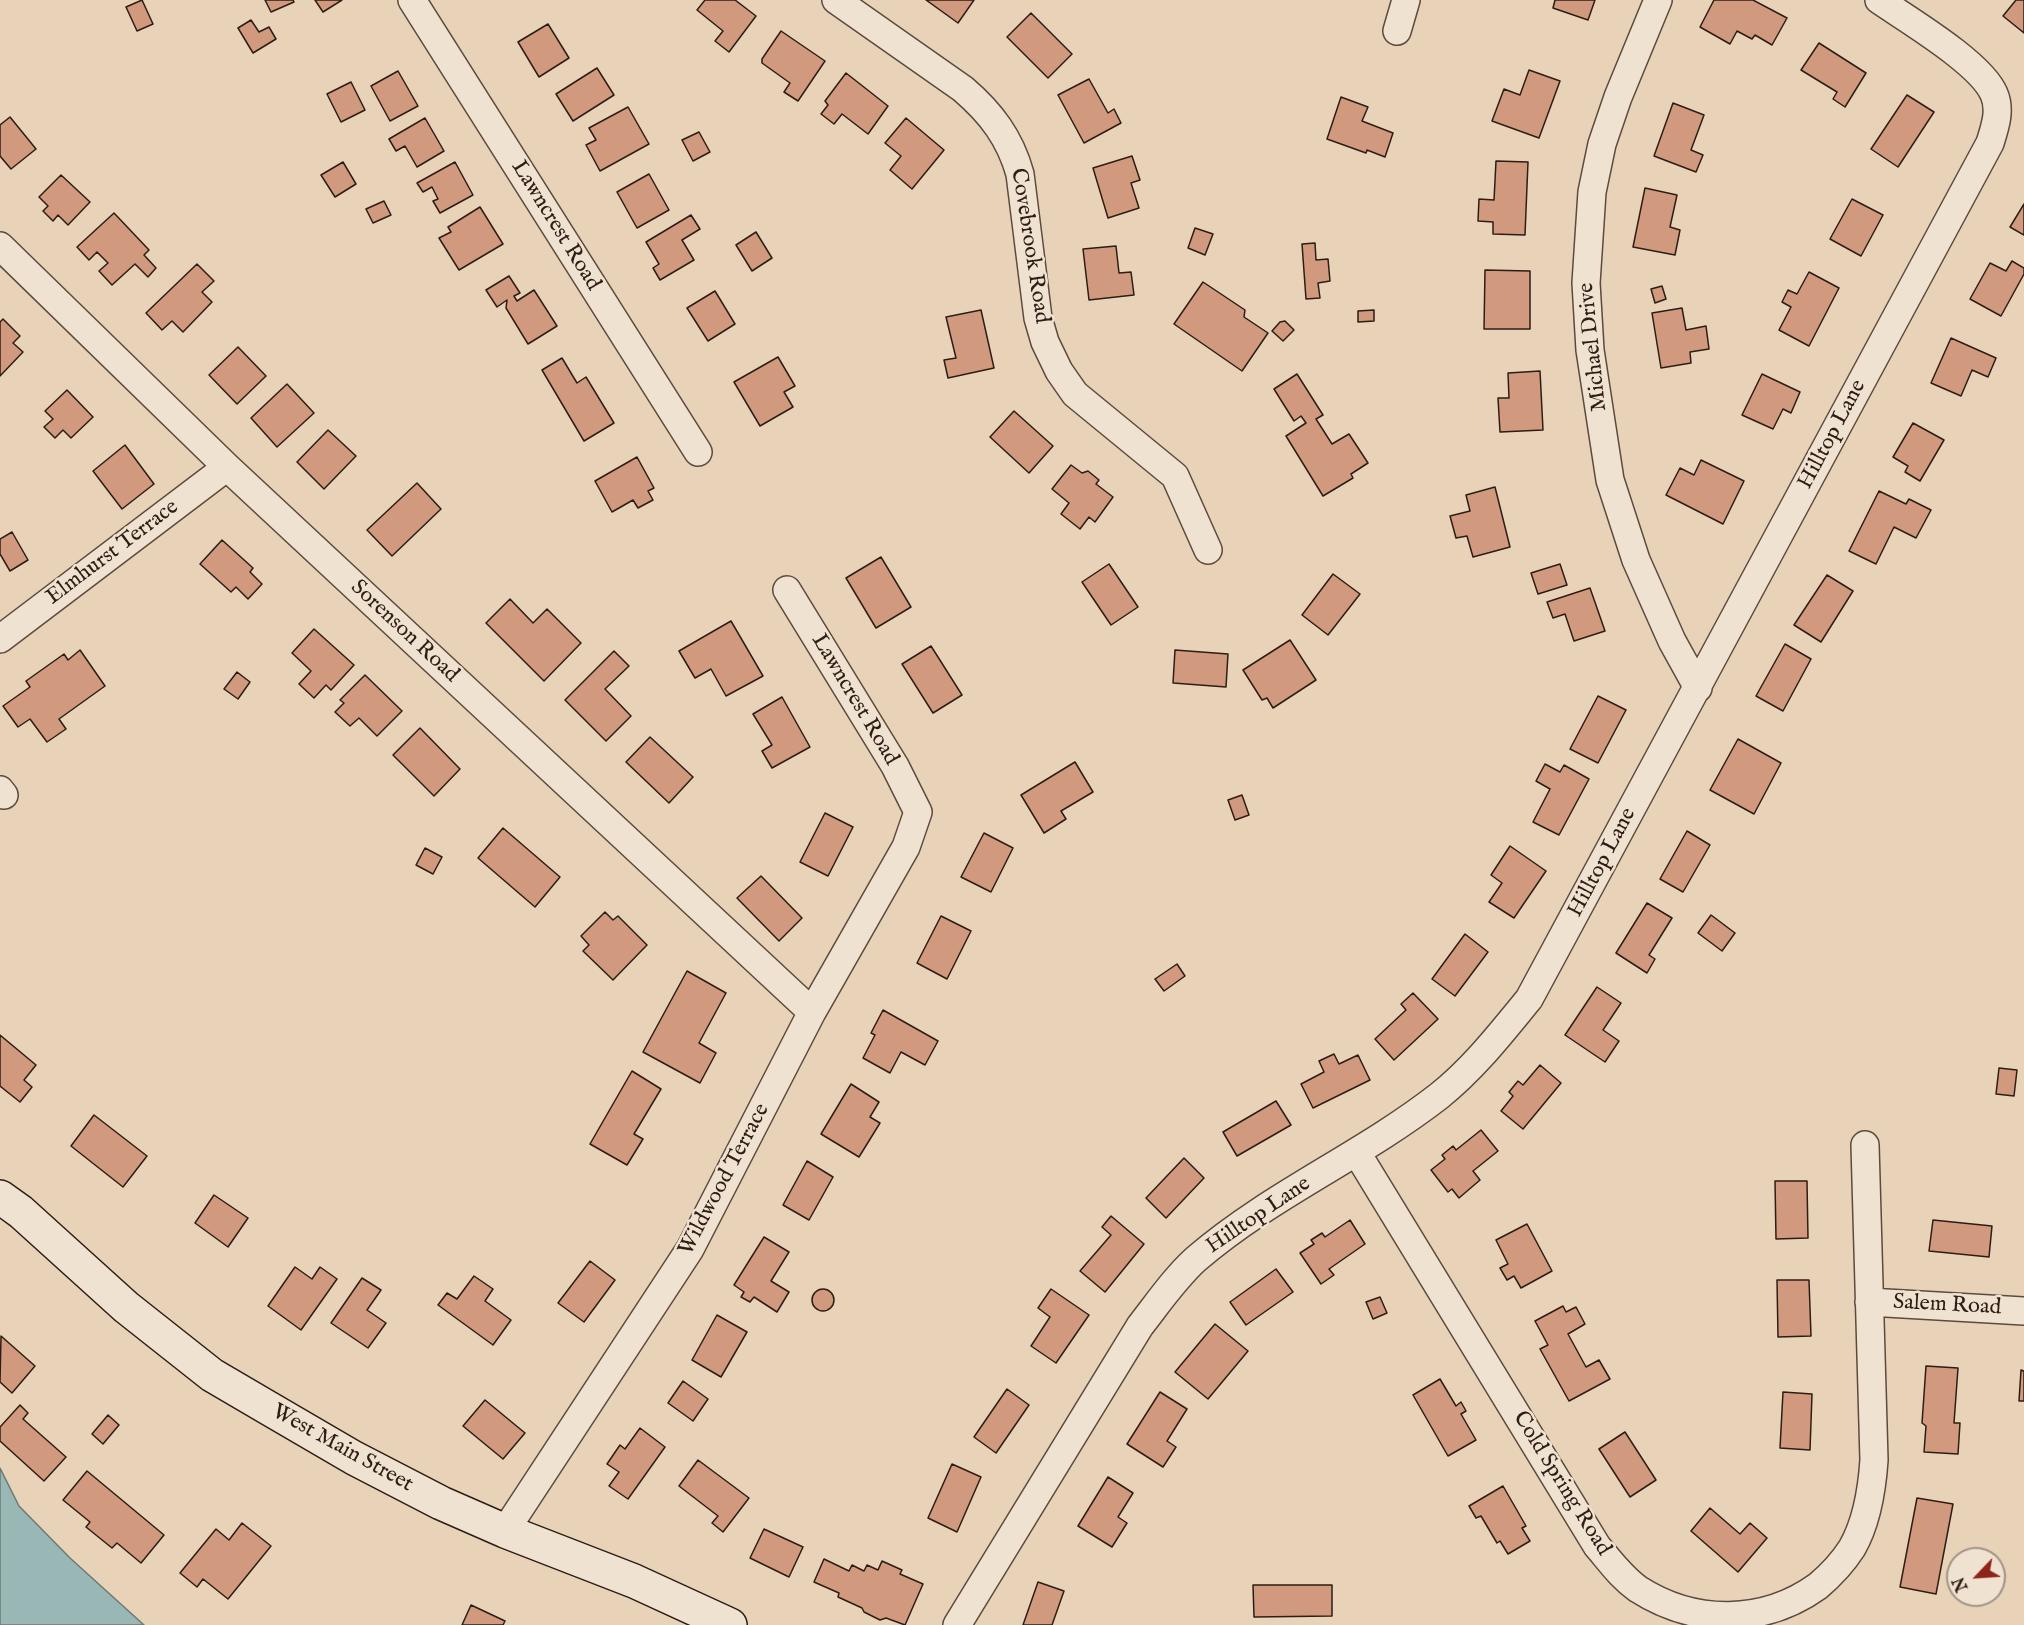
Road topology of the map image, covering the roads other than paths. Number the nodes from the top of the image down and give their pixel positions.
1 (412, 0) edge
2 (836, 0) edge
3 (1406, 0) edge
4 (1658, 0) edge
5 (1879, 0) edge
6 (1397, 32) dead end
7 (0, 246) edge
8 (698, 452) dead end
9 (227, 467) junction
10 (1208, 550) dead end
11 (788, 590) dead end
12 (0, 639) edge
13 (1698, 688) junction
14 (918, 813) joint
15 (812, 1012) junction
16 (1865, 1145) dead end
17 (1357, 1153) junction
18 (0, 1197) edge
19 (1869, 1302) junction
20 (2024, 1311) edge
21 (505, 1531) junction
22 (730, 1625) edge
23 (957, 1625) edge

1 - 8 street, Lawncrest Road
2 - 10 street, Covebrook Road
3 - 6 street
4 - 13 street, Michael Drive
5 - 13 street, Hilltop Lane
7 - 9 street, Sorenson Road
9 - 12 street, Elmhurst Terrace
9 - 15 street, Sorenson Road
11 - 14 street, Lawncrest Road
13 - 17 street, Hilltop Lane
14 - 15 street, Wildwood Terrace
15 - 21 street, Wildwood Terrace
16 - 19 street, Cold Spring Road
17 - 19 street, Cold Spring Road
17 - 23 street, Hilltop Lane
18 - 21 street, West Main Street
19 - 20 street, Salem Road
21 - 22 street, West Main Street

